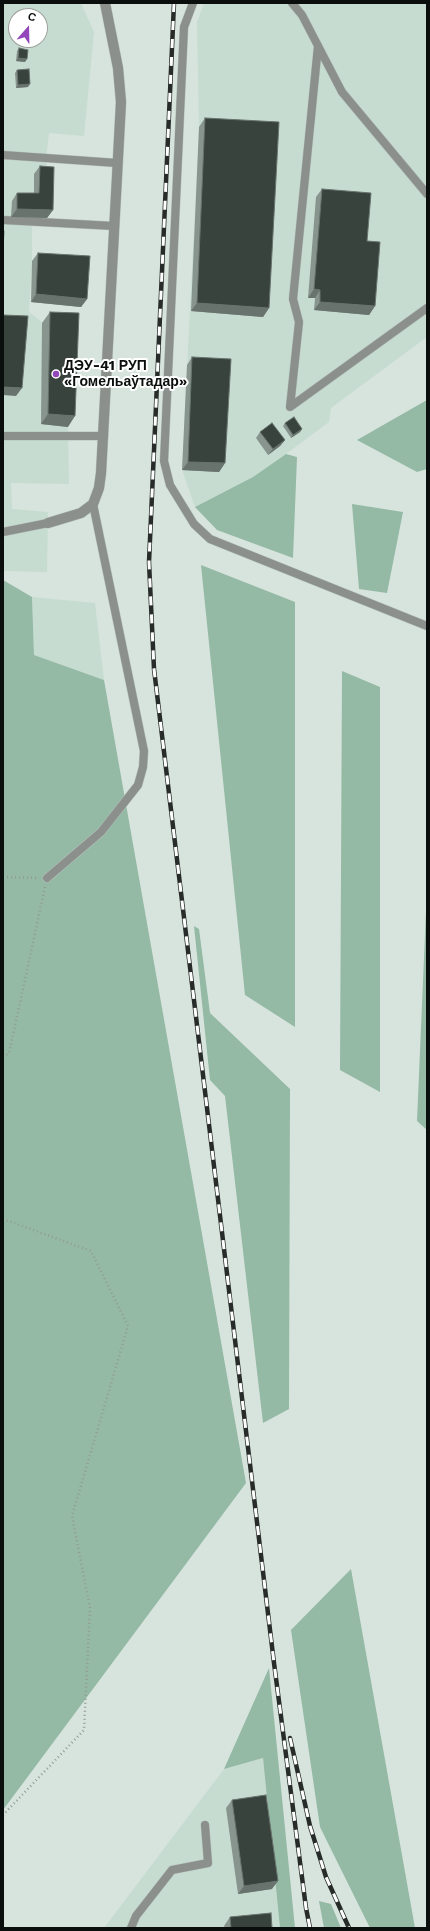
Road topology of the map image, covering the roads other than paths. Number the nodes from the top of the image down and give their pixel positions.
1 (105, 3) edge
2 (193, 3) edge
3 (292, 3) edge
4 (318, 46) junction
5 (3, 155) edge
6 (117, 163) junction
7 (427, 194) edge
8 (3, 220) edge
9 (114, 226) junction
10 (427, 308) edge
11 (3, 436) edge
12 (104, 436) junction
13 (93, 504) junction
14 (48, 523) joint
15 (3, 532) edge
16 (427, 626) edge
17 (47, 878) road end
18 (204, 1825) dead end
19 (131, 1928) edge

1 - 6 street
2 - 16 lane
3 - 4 lane
4 - 7 lane
4 - 10 lane
5 - 6 lane
6 - 9 street
8 - 9 lane
9 - 12 street
11 - 12 lane
12 - 13 street
13 - 14 street
13 - 17 lane
14 - 15 lane
18 - 19 lane

